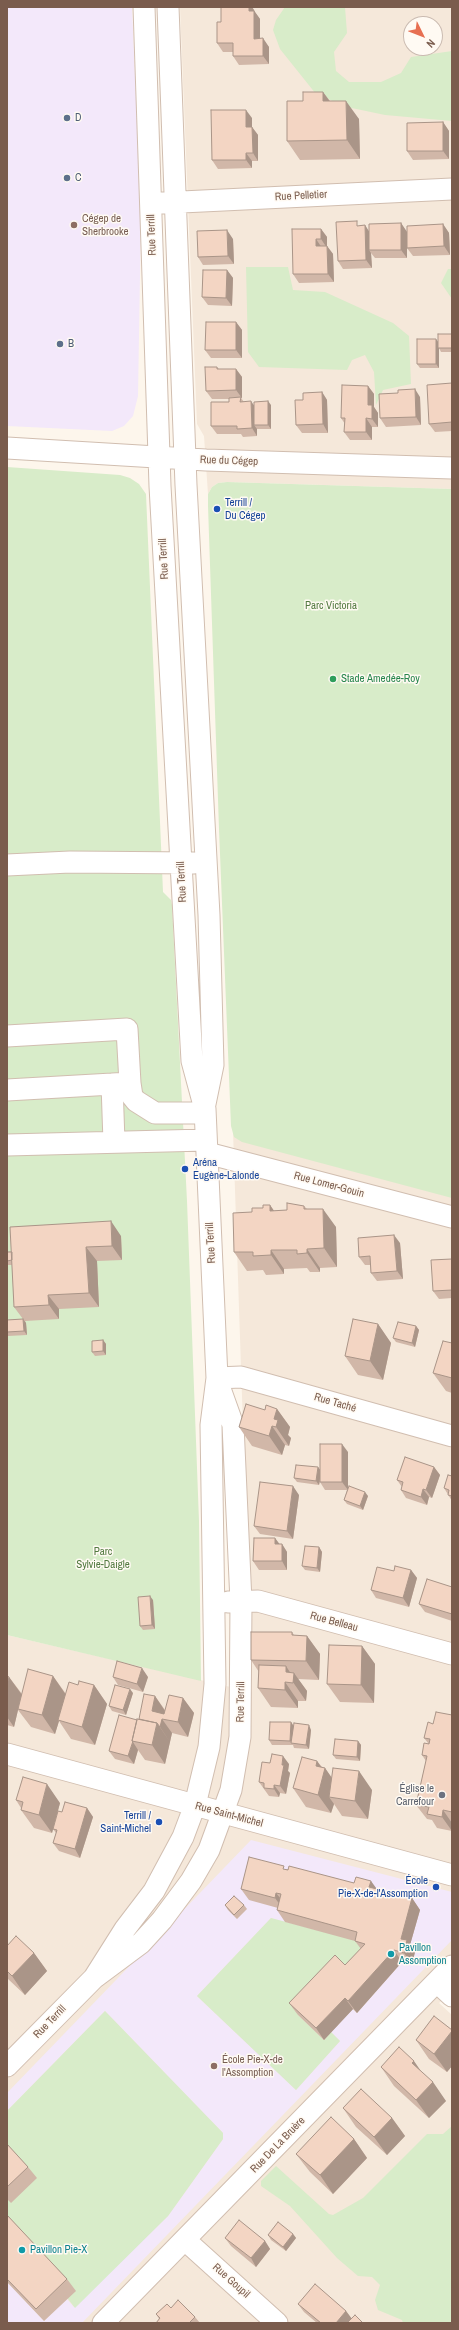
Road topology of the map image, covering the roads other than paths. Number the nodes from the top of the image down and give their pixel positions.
1 (144, 7) edge
2 (168, 7) edge
3 (452, 190) edge
4 (175, 202) junction
5 (150, 204) junction
6 (7, 448) edge
7 (159, 457) junction
8 (185, 459) junction
9 (452, 468) edge
10 (181, 863) junction
11 (207, 863) junction
12 (7, 865) edge
13 (7, 1036) edge
14 (121, 1083) junction
15 (7, 1090) edge
16 (205, 1111) junction
17 (114, 1142) junction
18 (7, 1145) edge
19 (206, 1146) junction
20 (452, 1217) edge
21 (217, 1378) junction
22 (452, 1436) edge
23 (241, 1602) junction
24 (215, 1603) junction
25 (452, 1654) edge
26 (7, 1754) edge
27 (195, 1806) junction
28 (224, 1813) junction
29 (452, 1875) edge
30 (452, 1966) edge
31 (94, 1978) junction
32 (436, 1982) junction
33 (452, 1996) edge
34 (12, 2055) edge
35 (185, 2240) junction
36 (103, 2323) edge
37 (277, 2323) edge

1 - 5 street, Rue Terrill
2 - 4 street, Rue Terrill
3 - 4 street, Rue Pelletier
4 - 5 street, Rue Pelletier
4 - 8 street, Rue Terrill
5 - 7 street, Rue Terrill
6 - 7 street, Rue du Cégep
7 - 8 street, Rue du Cégep
7 - 10 street, Rue Terrill
8 - 9 street, Rue du Cégep
8 - 11 street, Rue Terrill
10 - 11 street
10 - 12 street
10 - 16 street, Rue Terrill
11 - 16 street, Rue Terrill
13 - 14 street
14 - 15 street
14 - 16 street
14 - 17 street
16 - 19 street, Rue Terrill
17 - 18 street, Rue Lomer-Gouin
17 - 19 street, Rue Lomer-Gouin
19 - 20 street, Rue Lomer-Gouin
19 - 21 street, Rue Terrill
21 - 22 street, Rue Taché
21 - 23 street, Rue Terrill
21 - 24 street, Rue Terrill
23 - 24 street, Rue Belleau
23 - 25 street, Rue Belleau
23 - 28 street, Rue Terrill
24 - 27 street, Rue Terrill
26 - 27 street, Rue Saint-Michel
27 - 28 street, Rue Saint-Michel
27 - 31 street, Rue Terrill
28 - 29 street, Rue Saint-Michel
28 - 31 street, Rue Terrill
30 - 32 street, Rue De La Bruère
31 - 34 street, Rue Terrill
32 - 33 street
32 - 35 street, Rue De La Bruère
35 - 36 street, Rue De La Bruère
35 - 37 street, Rue Goupil

